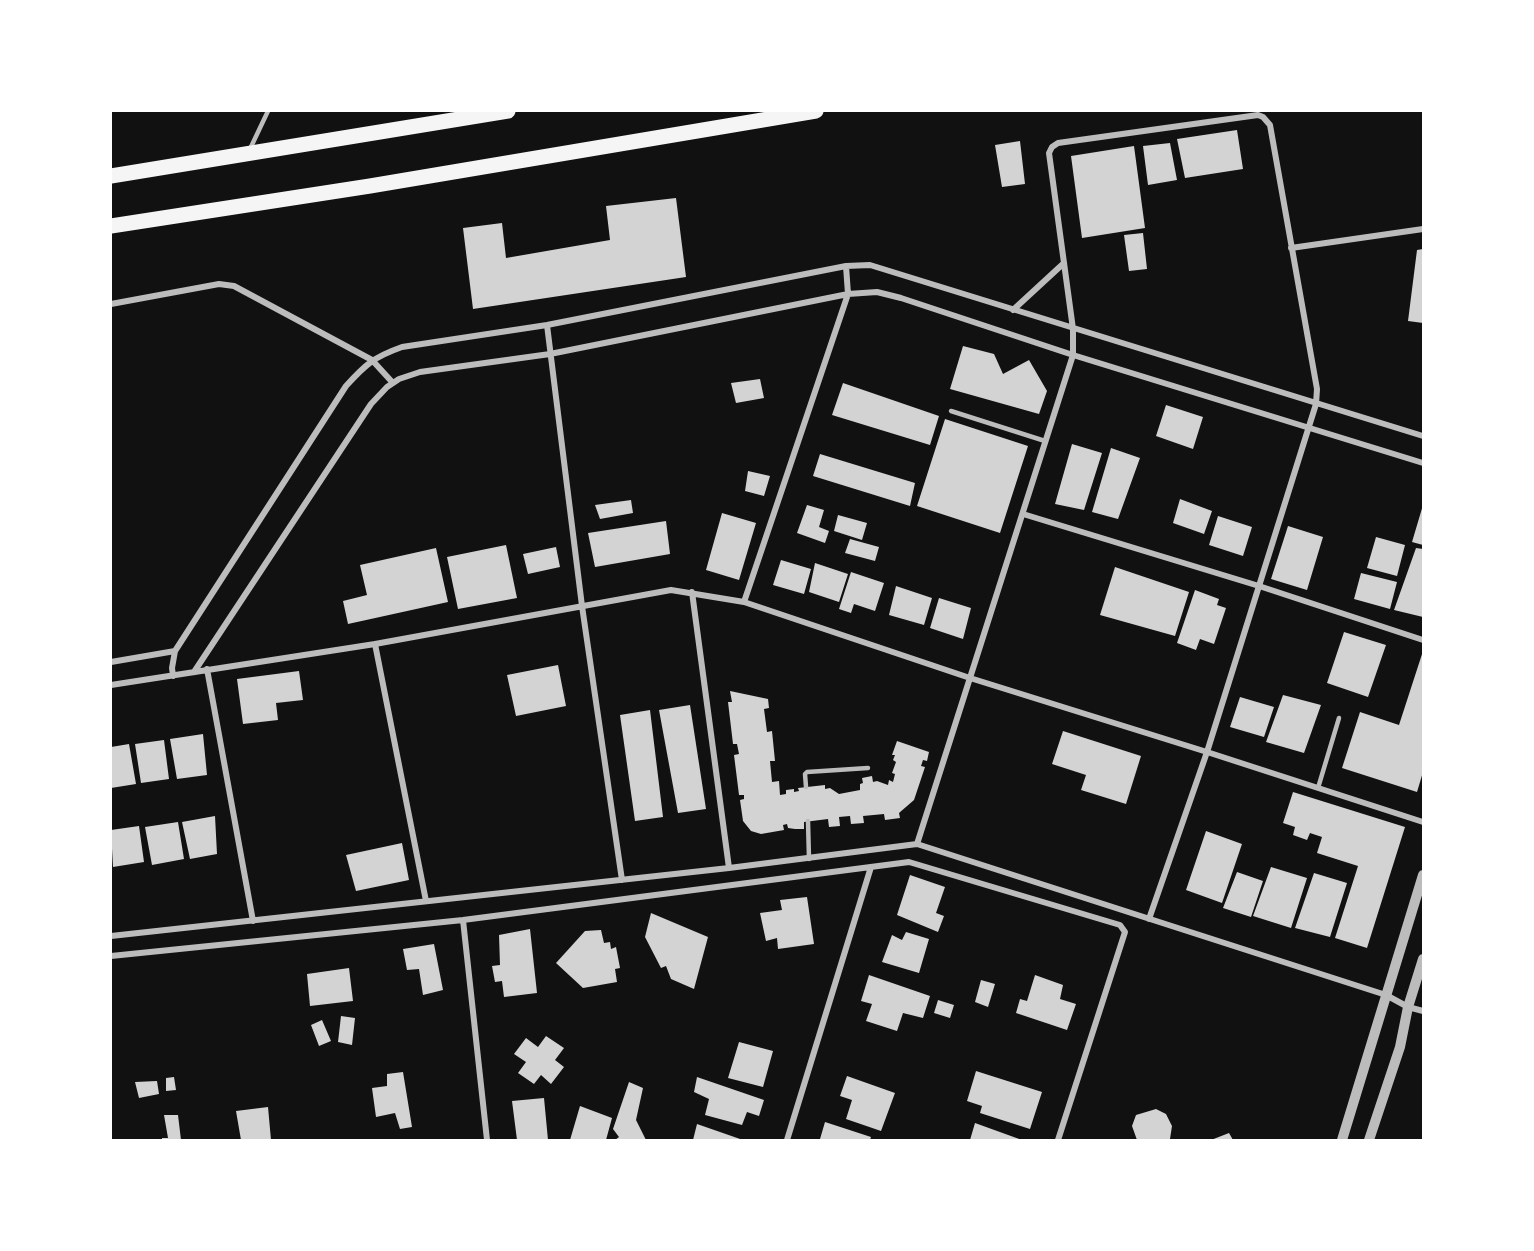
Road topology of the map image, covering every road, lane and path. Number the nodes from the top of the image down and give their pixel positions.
1 (268, 111) edge
2 (508, 111) edge
3 (816, 111) edge
4 (486, 113) edge
5 (248, 154) junction
6 (111, 176) edge
7 (111, 226) edge
8 (1423, 229) edge
9 (1291, 248) junction
10 (1064, 263) junction
11 (846, 266) junction
12 (848, 294) junction
13 (111, 304) edge
14 (1013, 310) junction
15 (547, 325) junction
16 (1073, 329) junction
17 (550, 354) junction
18 (1073, 355) junction
19 (372, 360) junction
20 (393, 383) junction
21 (1316, 404) junction
22 (951, 411) dead end
23 (1309, 428) junction
24 (1423, 436) edge
25 (1045, 441) junction
26 (1423, 464) edge
27 (1023, 514) junction
28 (1259, 586) junction
29 (692, 592) junction
30 (744, 602) junction
31 (582, 606) junction
32 (1423, 640) edge
33 (375, 644) junction
34 (176, 651) junction
35 (111, 662) edge
36 (207, 669) junction
37 (194, 672) junction
38 (173, 676) junction
39 (970, 678) junction
40 (111, 686) edge
41 (1339, 718) dead end
42 (1207, 752) junction
43 (868, 768) dead end
44 (806, 787) dead end
45 (1318, 788) junction
46 (808, 821) dead end
47 (1423, 822) edge
48 (917, 844) junction
49 (809, 859) junction
50 (871, 867) junction
51 (729, 868) junction
52 (1423, 875) edge
53 (622, 880) junction
54 (426, 901) junction
55 (1149, 919) junction
56 (463, 920) junction
57 (253, 921) junction
58 (111, 936) edge
59 (111, 956) edge
60 (1423, 959) edge
61 (1386, 995) junction
62 (1408, 1007) junction
63 (1423, 1011) edge
64 (487, 1140) edge
65 (787, 1140) edge
66 (1058, 1140) edge
67 (1342, 1140) edge
68 (1369, 1140) edge

1 - 5 lane
2 - 4 highway
3 - 7 highway
4 - 5 highway
5 - 6 highway
8 - 9 street
9 - 10 street
9 - 21 street
10 - 14 street
10 - 16 street
11 - 12 street
11 - 14 street
11 - 15 street
12 - 17 street
12 - 18 street
12 - 30 street
13 - 19 street
14 - 16 street
15 - 17 street
15 - 19 street
16 - 18 street
16 - 21 street
17 - 20 street
17 - 31 street
18 - 23 street
18 - 25 street
19 - 20 street
19 - 34 street
20 - 37 street
21 - 23 street
21 - 24 street
22 - 25 lane
23 - 26 street
23 - 28 street
25 - 27 street
27 - 28 street
27 - 39 street
28 - 32 street
28 - 42 street
29 - 30 street
29 - 31 street
29 - 51 street
30 - 39 street
31 - 33 street
31 - 53 street
33 - 36 street
33 - 54 street
34 - 35 street
34 - 38 street
36 - 37 street
36 - 57 street
37 - 38 street
38 - 40 street
39 - 42 street
39 - 48 street
41 - 45 lane
42 - 45 street
42 - 55 street
43 - 44 lane
45 - 47 street
46 - 49 lane
48 - 49 street
48 - 55 street
49 - 51 street
50 - 56 street
50 - 65 street
50 - 66 street
51 - 53 street
52 - 61 street
53 - 54 street
54 - 57 street
55 - 61 street
56 - 59 street
56 - 64 street
57 - 58 street
60 - 62 street
61 - 62 street
61 - 67 street
62 - 63 street
62 - 68 street

